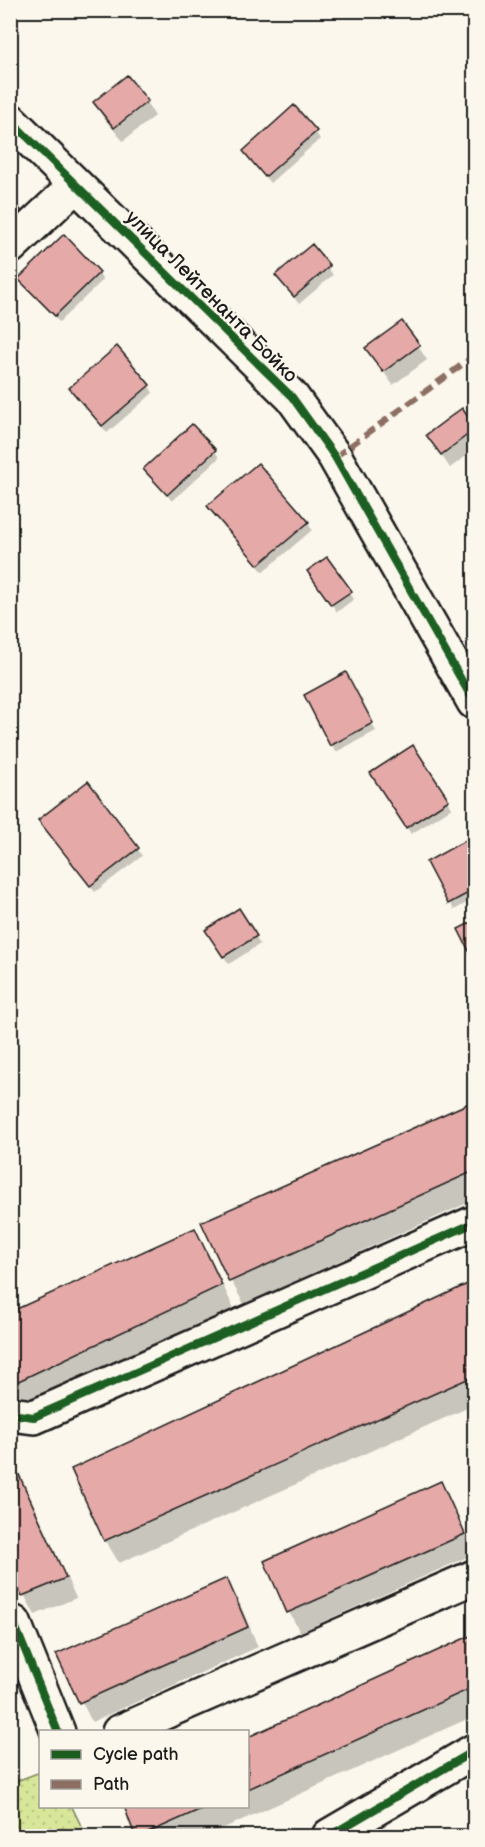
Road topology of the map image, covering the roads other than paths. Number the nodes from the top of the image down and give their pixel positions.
1 (10, 120) edge
2 (76, 185) junction
3 (10, 247) edge
4 (474, 702) edge
5 (474, 1223) edge
6 (10, 1414) edge
7 (474, 1577) edge
8 (10, 1621) edge
9 (58, 1730) edge
10 (121, 1730) edge
11 (474, 1751) edge
12 (329, 1836) edge

1 - 2 street, улица Лейтенанта Бойко
2 - 3 street
2 - 4 street, улица Лейтенанта Бойко
5 - 6 street
7 - 10 street
8 - 9 street
11 - 12 street

